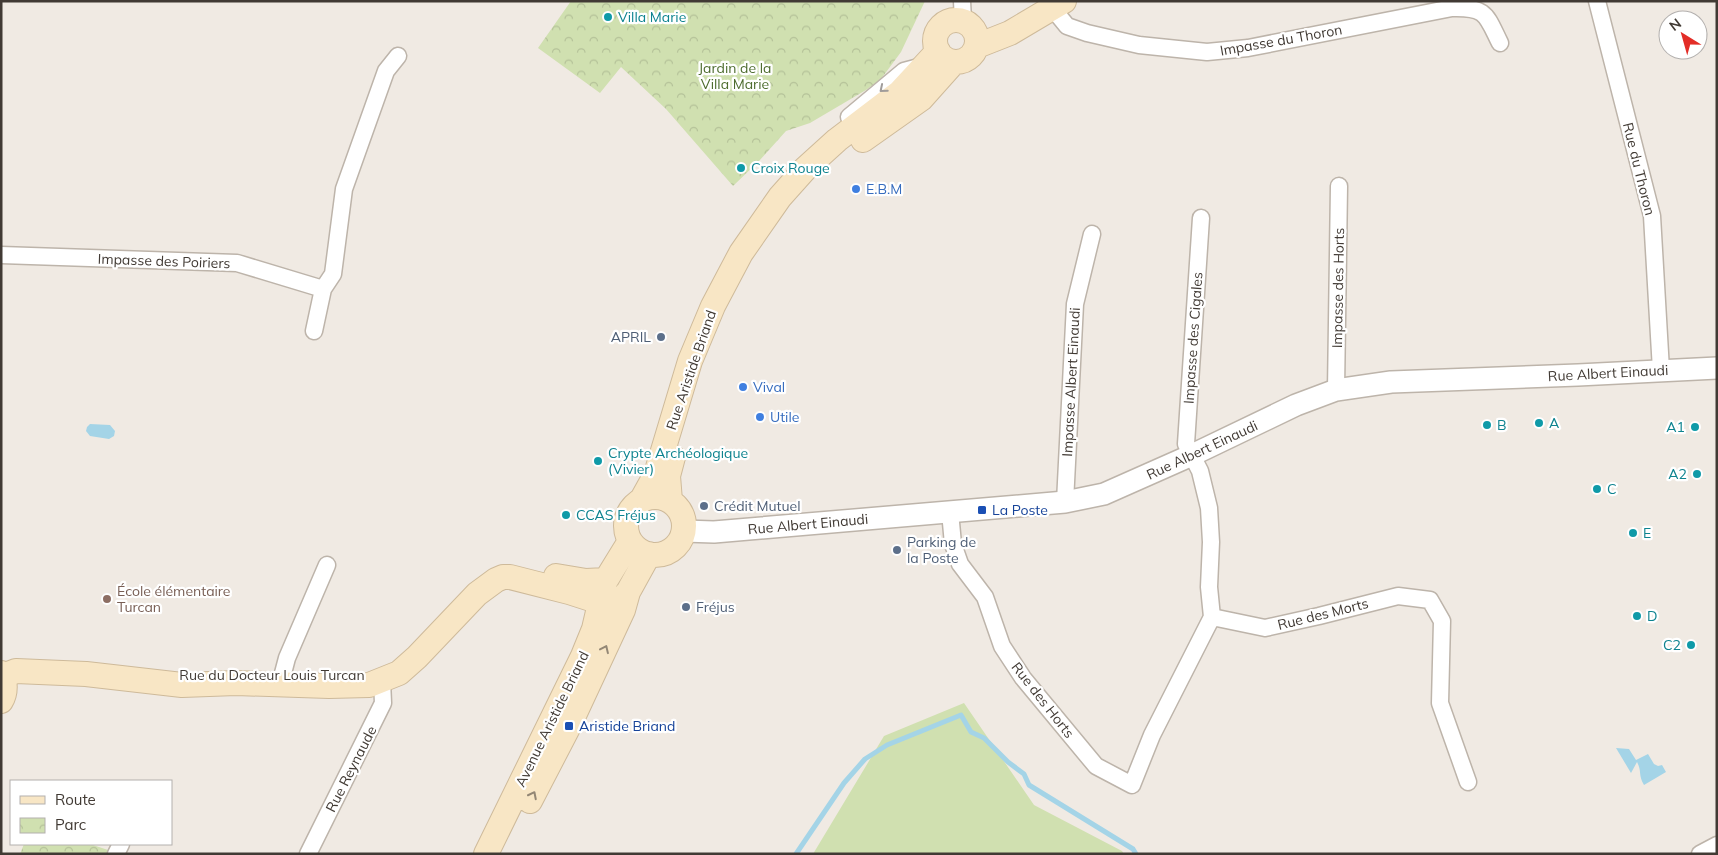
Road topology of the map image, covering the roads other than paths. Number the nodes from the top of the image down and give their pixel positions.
1 (1597, 1) edge
2 (1051, 3) edge
3 (968, 24) edge
4 (1500, 44) dead end
5 (398, 56) dead end
6 (939, 60) junction
7 (1339, 186) dead end
8 (1201, 218) dead end
9 (1092, 234) dead end
10 (1, 255) edge
11 (323, 289) junction
12 (314, 331) dead end
13 (1717, 368) edge
14 (1660, 370) junction
15 (1336, 390) junction
16 (1192, 455) junction
17 (641, 501) junction
18 (670, 501) junction
19 (1064, 502) junction
20 (950, 512) junction
21 (684, 531) junction
22 (630, 541) junction
23 (649, 554) junction
24 (327, 565) dead end
25 (606, 580) junction
26 (628, 592) junction
27 (600, 602) junction
28 (1212, 617) junction
29 (2, 669) edge
30 (282, 677) junction
31 (382, 681) junction
32 (1, 701) edge
33 (1468, 782) dead end
34 (1717, 845) edge
35 (308, 854) edge
36 (486, 854) edge
37 (503, 854) edge
38 (1700, 854) edge

1 - 14 street, Rue du Thoron
2 - 3 main road
2 - 4 street, Impasse du Thoron
3 - 6 main road
3 - 6 main road
5 - 11 street
6 -> 17 main road, Rue Aristide Briand
6 - 18 main road, Rue Aristide Briand
7 - 15 street, Impasse des Horts
8 - 16 street, Impasse des Cigales
9 - 19 street, Impasse Albert Einaudi
10 - 11 street, Impasse des Poiriers
11 - 12 street
13 - 14 street, Rue Albert Einaudi
14 - 15 street, Rue Albert Einaudi
15 - 16 street, Rue Albert Einaudi
16 - 19 street, Rue Albert Einaudi
16 - 28 street, Impasse des Cigales
17 - 18 main road
17 - 22 main road
18 - 21 main road
19 - 20 street, Rue Albert Einaudi
20 - 21 street, Rue Albert Einaudi
20 - 28 street, Rue des Horts
21 - 23 main road
22 - 23 main road
22 - 25 main road
23 - 26 main road
24 - 30 street
25 - 27 main road, Avenue Aristide Briand
25 - 30 main road, Rue du Docteur Louis Turcan
26 - 27 main road
37 -> 26 main road, Avenue Aristide Briand
27 - 31 main road, Rue du Docteur Louis Turcan
27 - 36 main road, Avenue Aristide Briand
28 - 33 street, Rue des Morts
29 - 30 main road, Rue du Docteur Louis Turcan
29 - 31 main road, Rue du Docteur Louis Turcan
29 - 32 main road
31 - 35 street, Rue Reynaude
34 - 38 street

